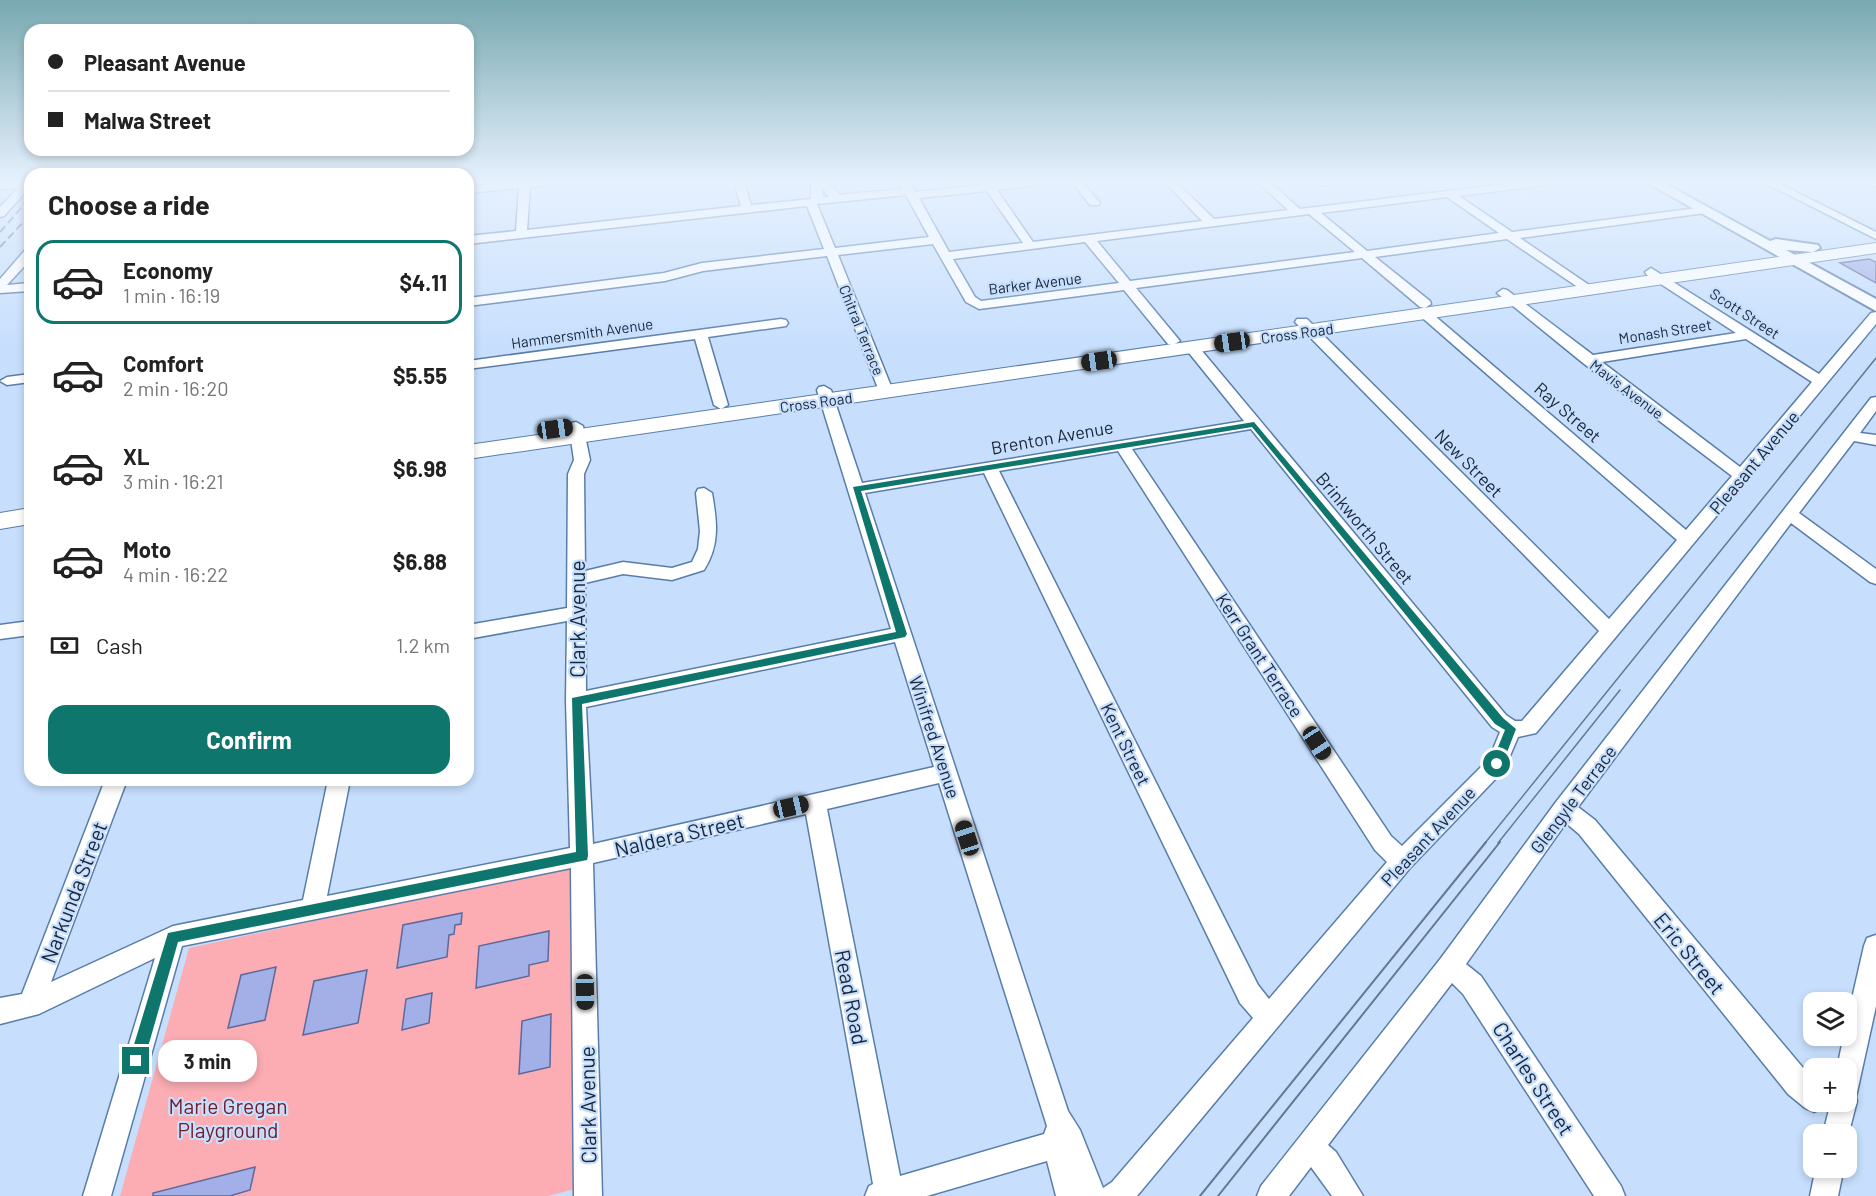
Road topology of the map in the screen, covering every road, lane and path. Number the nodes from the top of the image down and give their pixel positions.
1 (491, 238) edge
2 (826, 238) edge
3 (1025, 238) edge
4 (1088, 238) joint
5 (1344, 238) edge
6 (1505, 238) edge
7 (1512, 238) edge
8 (1758, 238) edge
9 (1762, 238) edge
10 (474, 239) edge
11 (936, 240) joint
12 (1876, 241) edge
13 (1030, 245) junction
14 (1876, 248) edge
15 (831, 252) junction
16 (945, 256) junction
17 (1365, 256) junction
18 (1793, 256) junction
19 (24, 259) edge
20 (1656, 276) junction
21 (0, 284) edge
22 (1127, 286) junction
23 (24, 287) edge
24 (1583, 287) junction
25 (0, 289) edge
26 (1508, 297) junction
27 (1876, 298) edge
28 (474, 301) edge
29 (1876, 306) edge
30 (1424, 309) junction
31 (1876, 316) edge
32 (781, 323) dead end
33 (1306, 326) junction
34 (700, 333) junction
35 (1747, 335) junction
36 (1173, 341) junction
37 (1192, 348) junction
38 (1103, 356) junction
39 (1588, 360) junction
40 (474, 364) edge
41 (24, 379) edge
42 (7, 381) dead end
43 (1821, 382) junction
44 (885, 387) junction
45 (825, 395) junction
46 (1876, 401) edge
47 (721, 405) junction
48 (1254, 424) junction
49 (577, 431) junction
50 (1852, 435) junction
51 (474, 440) edge
52 (1876, 440) edge
53 (1122, 445) junction
54 (474, 451) edge
55 (989, 467) junction
56 (1742, 476) junction
57 (856, 489) junction
58 (704, 493) dead end
59 (24, 505) edge
60 (0, 508) edge
61 (1789, 515) junction
62 (24, 517) edge
63 (0, 521) edge
64 (1687, 540) junction
65 (1876, 578) edge
66 (576, 579) junction
67 (576, 613) junction
68 (24, 629) edge
69 (474, 631) edge
70 (1610, 631) junction
71 (0, 632) edge
72 (902, 634) junction
73 (576, 701) junction
74 (1511, 729) junction
75 (946, 773) junction
76 (114, 786) edge
77 (338, 786) edge
78 (814, 802) junction
79 (1564, 809) junction
80 (582, 856) junction
81 (1402, 861) junction
82 (314, 909) junction
83 (172, 937) junction
84 (1876, 946) edge
85 (1450, 966) junction
86 (1873, 977) edge
87 (30, 1005) junction
88 (0, 1011) edge
89 (1269, 1018) junction
90 (1853, 1058) edge
91 (1803, 1090) edge
92 (1062, 1134) junction
93 (1309, 1146) junction
94 (1828, 1178) edge
95 (883, 1194) edge
96 (97, 1196) edge
97 (588, 1196) edge
98 (1070, 1196) edge
99 (1092, 1196) edge
100 (1114, 1196) edge
101 (1270, 1196) edge
102 (1349, 1196) edge
103 (1611, 1196) edge
104 (1824, 1196) edge

1 - 10 street
2 - 15 street, Chitral Terrace
3 - 13 street
4 - 13 street
4 - 22 street
5 - 17 street, Ray Street
6 - 17 street, Barker Avenue
7 - 24 street
8 - 18 main road
9 - 18 main road
11 - 15 street
11 - 16 street
12 - 18 highway, Cross Road
13 - 16 street
14 - 18 highway, Cross Road
15 - 28 street
15 - 44 street, Chitral Terrace
16 - 22 street, Barker Avenue
17 - 22 street, Barker Avenue
17 - 30 street, Ray Street
18 - 20 highway, Cross Road
18 - 27 main road
18 - 29 main road
19 - 21 street
20 - 24 highway, Cross Road
20 - 35 street, Scott Street
22 - 36 street
23 - 25 street
24 - 26 highway, Cross Road
26 - 30 highway, Cross Road
26 - 39 street, Mavis Avenue
30 - 33 highway, Cross Road
30 - 64 street, Ray Street
31 - 43 street, Pleasant Avenue
32 - 34 street, Hammersmith Avenue
33 - 36 highway, Cross Road
33 - 37 highway, Cross Road
33 - 70 street, New Street
34 - 40 street, Hammersmith Avenue
34 - 47 street
35 - 39 street, Monash Street
35 - 43 street, Scott Street
36 - 38 highway, Cross Road
37 - 38 highway, Cross Road
37 - 48 street, Brinkworth Street
38 - 44 highway, Cross Road
39 - 56 street, Mavis Avenue
41 - 42 street
43 - 56 street, Pleasant Avenue
44 - 45 highway, Cross Road
45 - 47 highway, Cross Road
45 - 49 highway, Cross Road
45 - 57 street, Winifred Avenue
46 - 50 street, Glengyle Terrace
47 - 49 highway, Cross Road
48 - 53 street, Brenton Avenue
48 - 74 street, Brinkworth Street
49 - 51 highway, Cross Road
49 - 54 highway, Cross Road
49 - 66 street, Clark Avenue
50 - 52 street
50 - 61 street, Glengyle Terrace
53 - 55 street, Brenton Avenue
53 - 81 street, Kerr Grant Terrace
55 - 57 street, Brenton Avenue
55 - 89 street, Kent Street
56 - 64 street, Pleasant Avenue
57 - 72 street, Winifred Avenue
58 - 66 street
59 - 60 highway
61 - 65 street
61 - 79 street, Glengyle Terrace
62 - 63 highway
64 - 70 street, Pleasant Avenue
66 - 67 street, Clark Avenue
67 - 69 street
67 - 73 street, Clark Avenue
68 - 71 street
70 - 74 street, Pleasant Avenue
72 - 73 street
72 - 75 street, Winifred Avenue
73 - 80 street, Clark Avenue
74 - 81 street, Pleasant Avenue
75 - 78 street, Naldera Street
75 - 92 street, Winifred Avenue
76 - 87 street, Narkunda Street
77 - 82 street
78 - 80 street, Naldera Street
78 - 95 street, Read Road
79 - 85 street, Glengyle Terrace
79 - 91 street, Eric Street
80 - 82 street, Naldera Street
80 - 97 street, Clark Avenue
81 - 89 street, Pleasant Avenue
82 - 83 street, Naldera Street
83 - 87 street, Naldera Street
83 - 96 street
84 - 86 street
85 - 93 street, Glengyle Terrace
85 - 103 street, Charles Street
86 - 90 street
87 - 88 street, Naldera Street
89 - 100 street, Pleasant Avenue
92 - 95 street
92 - 98 street, Winifred Avenue
92 - 99 street, Winifred Avenue
93 - 101 street, Glengyle Terrace
93 - 102 street
94 - 104 street

